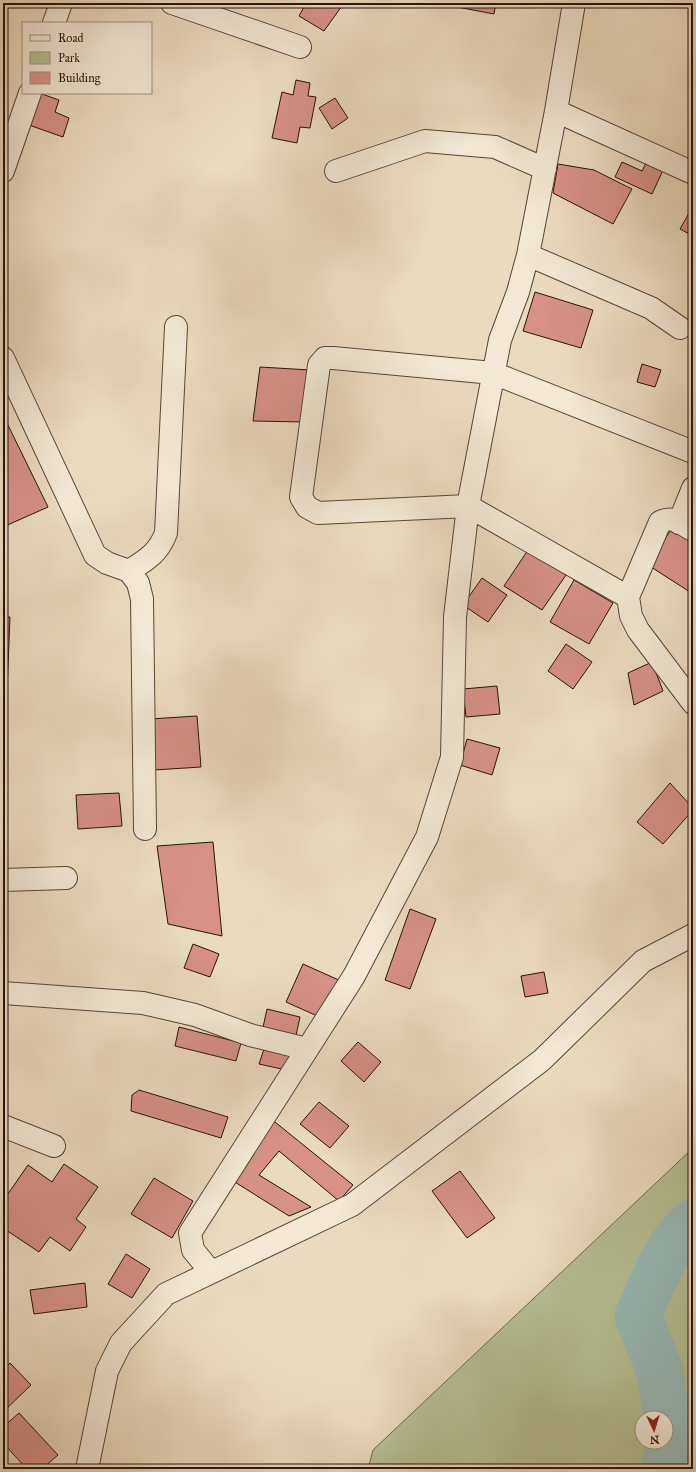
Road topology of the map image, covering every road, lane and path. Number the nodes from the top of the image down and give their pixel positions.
1 (61, 3) edge
2 (172, 3) edge
3 (574, 3) edge
4 (54, 22) edge
5 (300, 47) dead end
6 (30, 94) edge
7 (556, 111) junction
8 (545, 169) junction
9 (3, 171) edge
10 (336, 171) dead end
11 (693, 173) edge
12 (528, 255) junction
13 (176, 327) dead end
14 (680, 328) dead end
15 (3, 358) edge
16 (493, 373) junction
17 (693, 452) edge
18 (693, 488) edge
19 (468, 506) junction
20 (686, 527) edge
21 (128, 572) junction
22 (628, 597) junction
23 (693, 702) edge
24 (145, 829) dead end
25 (66, 878) dead end
26 (3, 880) edge
27 (693, 935) edge
28 (3, 993) edge
29 (307, 1049) junction
30 (3, 1126) edge
31 (54, 1146) dead end
32 (211, 1272) junction
33 (87, 1469) edge

1 - 4 street
2 - 5 street
3 - 7 street
6 - 9 street
7 - 8 street
7 - 11 street
8 - 10 street
8 - 12 street
12 - 14 street
12 - 16 street
13 - 21 street
15 - 21 street
16 - 17 street
16 - 19 street
16 - 19 street
18 - 20 street
19 - 22 street
19 - 29 street
20 - 22 street
21 - 24 street
22 - 23 street
25 - 26 street
27 - 32 street
28 - 29 street
29 - 32 street
30 - 31 street
32 - 33 street

